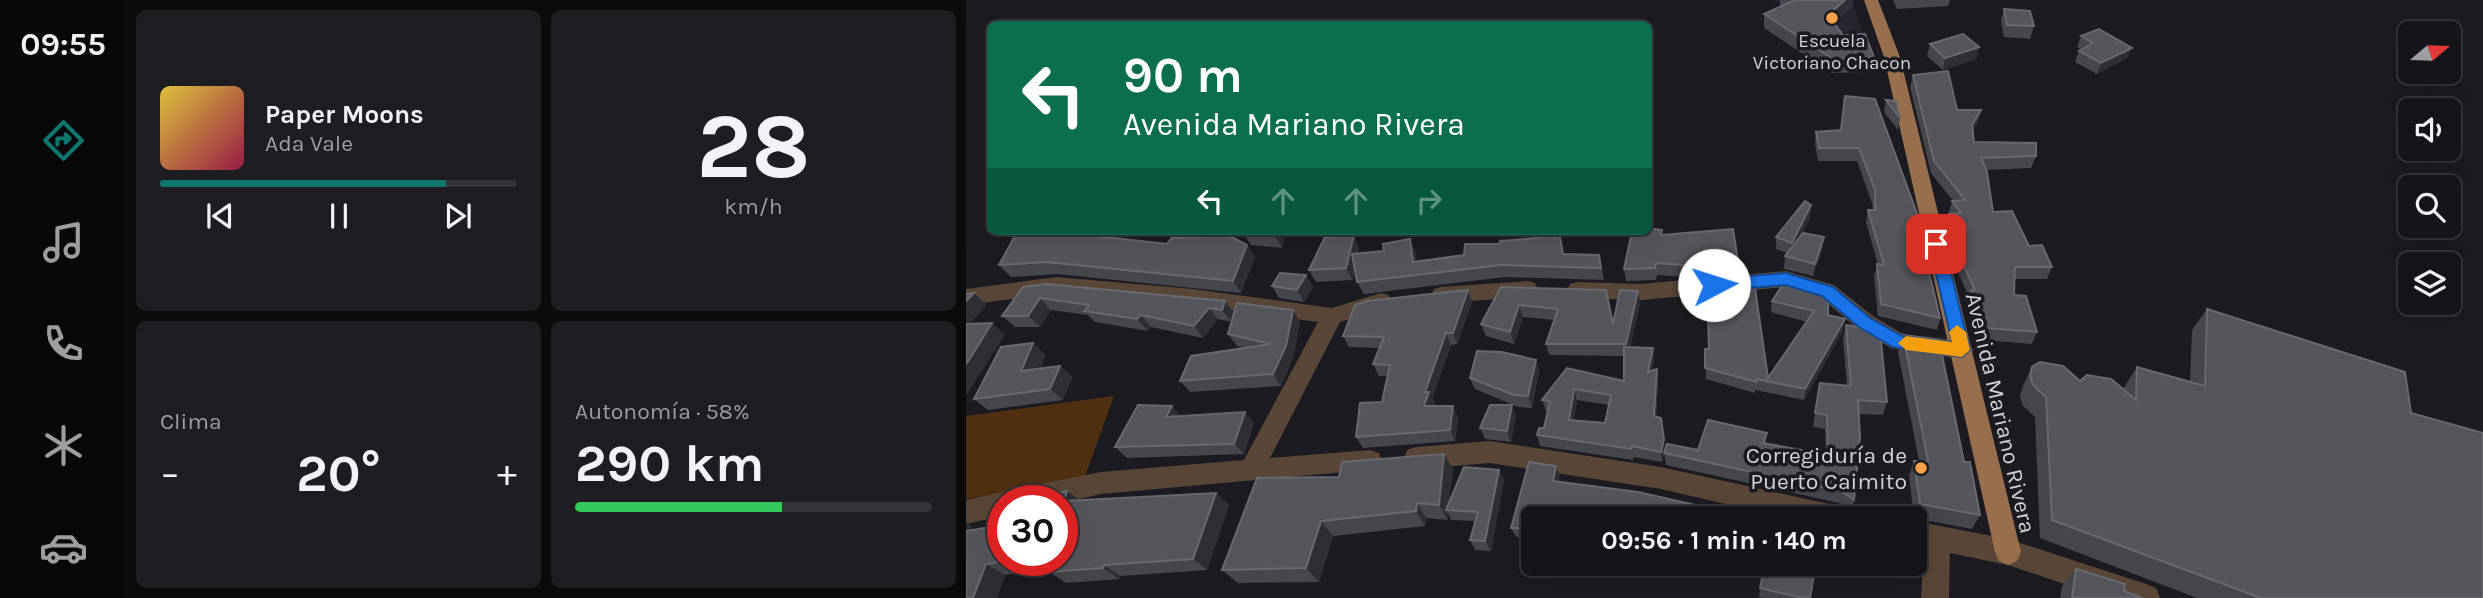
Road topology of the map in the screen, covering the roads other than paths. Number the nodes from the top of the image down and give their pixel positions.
1 (1871, 0) edge
2 (966, 297) edge
3 (1425, 297) edge
4 (1398, 299) edge
5 (1332, 316) junction
6 (1962, 350) junction
7 (1252, 470) junction
8 (1078, 488) edge
9 (1785, 506) edge
10 (987, 507) edge
11 (966, 512) edge
12 (1927, 535) edge
13 (1927, 542) edge
14 (2008, 552) junction
15 (1935, 598) edge
16 (2146, 598) edge

1 - 6 main road, Avenida Mariano Rivera
2 - 5 street
3 - 6 street
4 - 5 street
5 - 7 street
6 - 14 main road, Avenida Mariano Rivera
7 - 8 street
7 - 9 street
10 - 11 street
12 - 14 street
13 - 15 street
14 - 16 street

